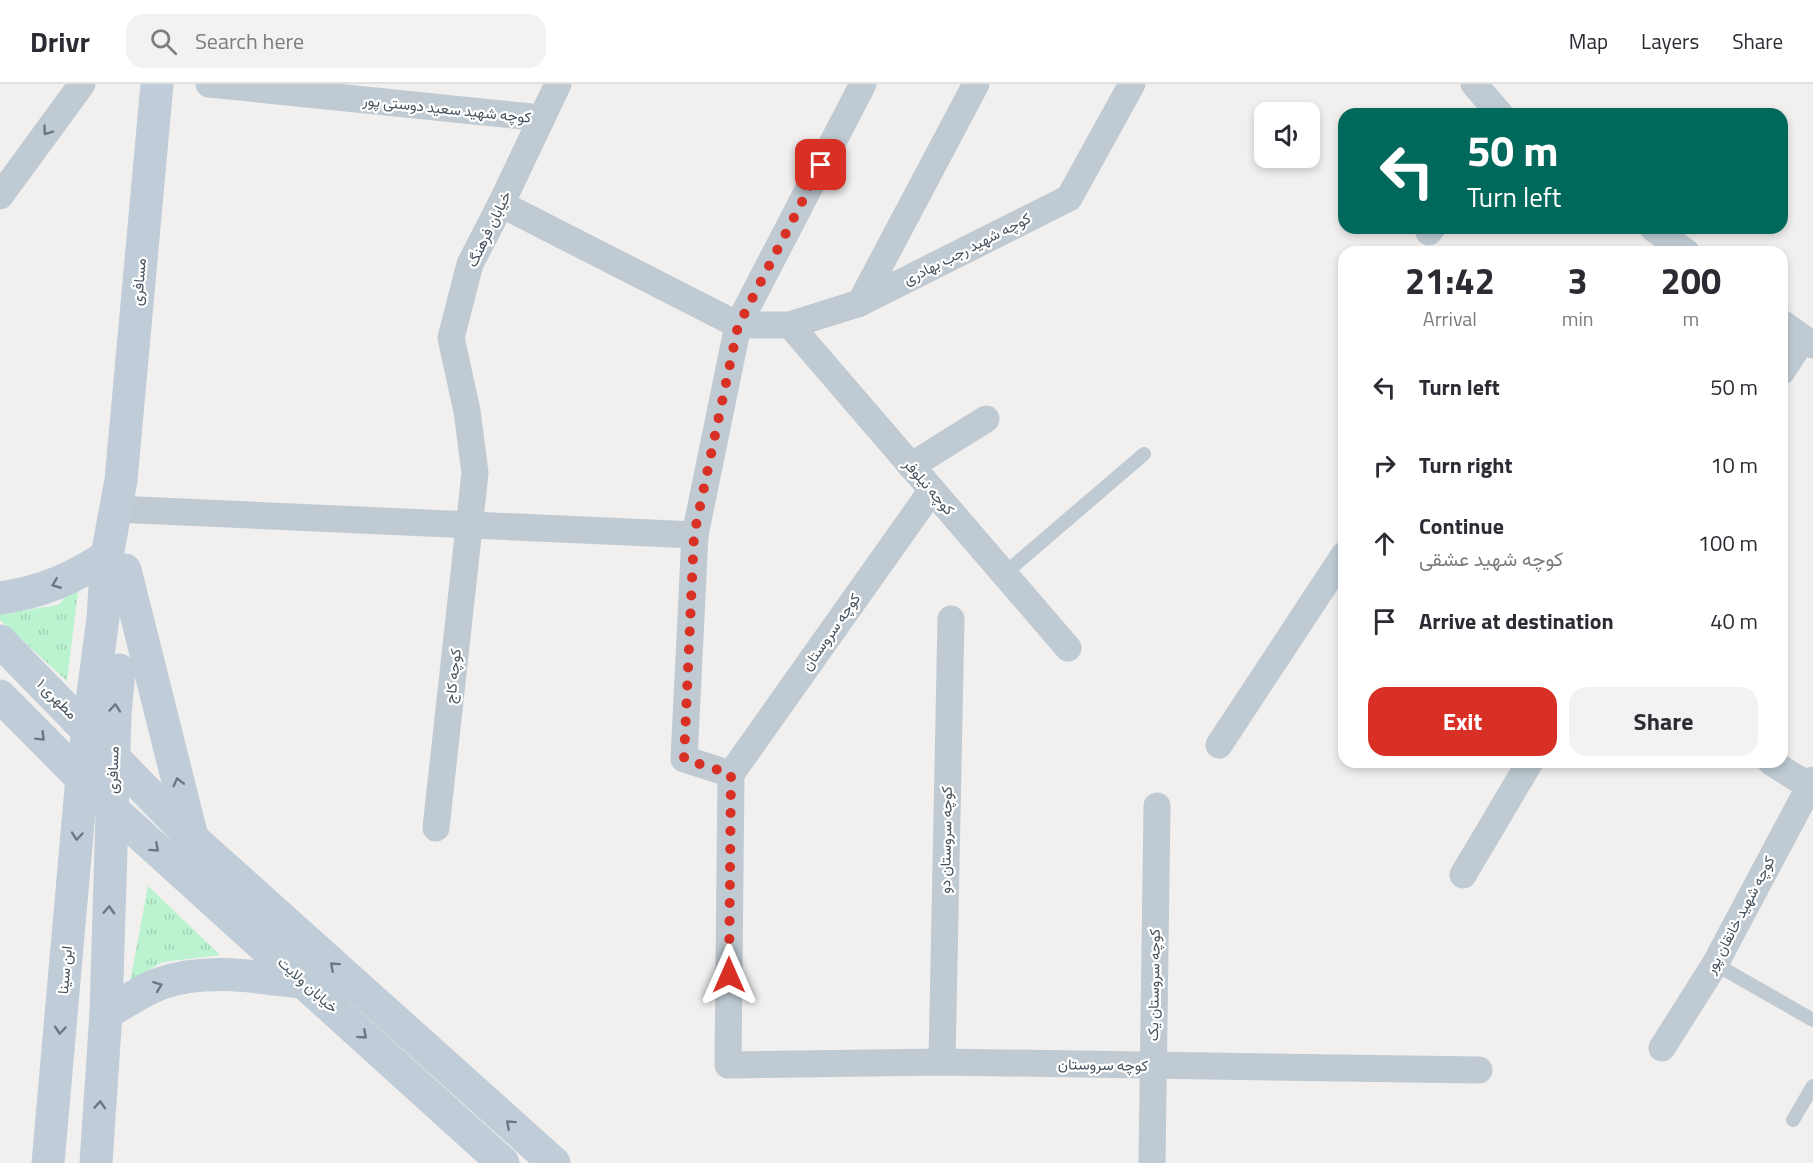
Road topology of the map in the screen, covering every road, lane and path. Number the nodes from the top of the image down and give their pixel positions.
1 (82, 84) edge
2 (157, 84) edge
3 (209, 84) edge
4 (558, 84) edge
5 (863, 84) edge
6 (976, 84) edge
7 (1132, 84) edge
8 (1474, 84) edge
9 (1495, 108) edge
10 (542, 118) junction
11 (0, 195) edge
12 (501, 204) junction
13 (1661, 234) edge
14 (1678, 246) edge
15 (860, 303) junction
16 (790, 325) junction
17 (738, 326) junction
18 (1799, 336) edge
19 (1788, 359) edge
20 (986, 419) dead end
21 (1144, 454) dead end
22 (911, 466) junction
23 (932, 490) junction
24 (120, 499) junction
25 (470, 524) junction
26 (694, 535) junction
27 (116, 563) junction
28 (1338, 564) edge
29 (1004, 574) junction
30 (0, 598) edge
31 (951, 619) dead end
32 (0, 641) edge
33 (1068, 648) dead end
34 (0, 696) edge
35 (89, 732) junction
36 (1219, 745) dead end
37 (114, 758) junction
38 (1526, 768) edge
39 (1782, 768) edge
40 (731, 774) junction
41 (82, 777) junction
42 (1811, 783) edge
43 (1157, 806) dead end
44 (112, 809) junction
45 (436, 828) dead end
46 (193, 839) junction
47 (1463, 876) dead end
48 (1715, 964) junction
49 (306, 983) junction
50 (106, 1013) junction
51 (1813, 1020) edge
52 (1662, 1048) dead end
53 (942, 1062) junction
54 (1153, 1066) junction
55 (1479, 1070) dead end
56 (1813, 1086) edge
57 (1793, 1120) dead end
58 (48, 1163) edge
59 (96, 1163) edge
60 (503, 1163) edge
61 (554, 1163) edge
62 (1152, 1163) edge

1 -> 11 street
2 - 24 main road, مسافری
3 - 10 street, کوچه شهید سعید دوستی پور
4 - 10 street, خیابان فرهنگ
5 - 17 street
6 - 15 street
7 - 15 street, کوچه شهید رجب بهادری
8 - 9 street
10 - 12 street, خیابان فرهنگ
12 - 17 street
12 - 25 street, خیابان فرهنگ
13 - 14 street
15 - 16 street, کوچه شهید رجب بهادری
16 - 17 street, کوچه شهید رجب بهادری
16 - 22 street, کوچه نیلوفر
17 - 26 street
18 - 19 street
20 - 22 street
21 - 29 lane
22 - 23 street, کوچه نیلوفر
23 - 29 street, کوچه نیلوفر
23 - 40 street, کوچه سروستان
24 - 25 street
24 - 27 main road, مسافری
25 - 26 street
25 - 45 street, کوچه کاج
26 - 40 street
27 -> 30 main road
27 - 35 main road, مسافری
37 -> 27 main road, مسافری
46 -> 27 main road
28 - 36 street
29 - 33 street, کوچه نیلوفر
31 - 53 street, کوچه سروستان دو
32 - 35 main road, مطهری ۱
34 -> 41 main road
35 - 37 main road, مطهری ۱
35 - 41 main road, مسافری
37 - 44 main road, مسافری
37 - 46 main road, مطهری ۱
38 - 47 street
39 - 42 street
40 - 53 street, کوچه سروستان
41 - 44 main road
41 -> 58 main road, ابن سینا
42 - 48 street, کوچه شهید خانقان پور
43 - 54 street, کوچه سروستان یک
44 -> 49 main road, خیابان ولایت
50 -> 44 main road
61 -> 46 main road
48 - 51 lane
48 - 52 street, کوچه شهید خانقان پور
50 -> 49 main road
49 -> 60 main road, خیابان ولایت
59 -> 50 main road
53 - 54 street, کوچه سروستان
54 - 55 street, کوچه سروستان
54 - 62 street, کوچه سروستان یک
56 - 57 lane

